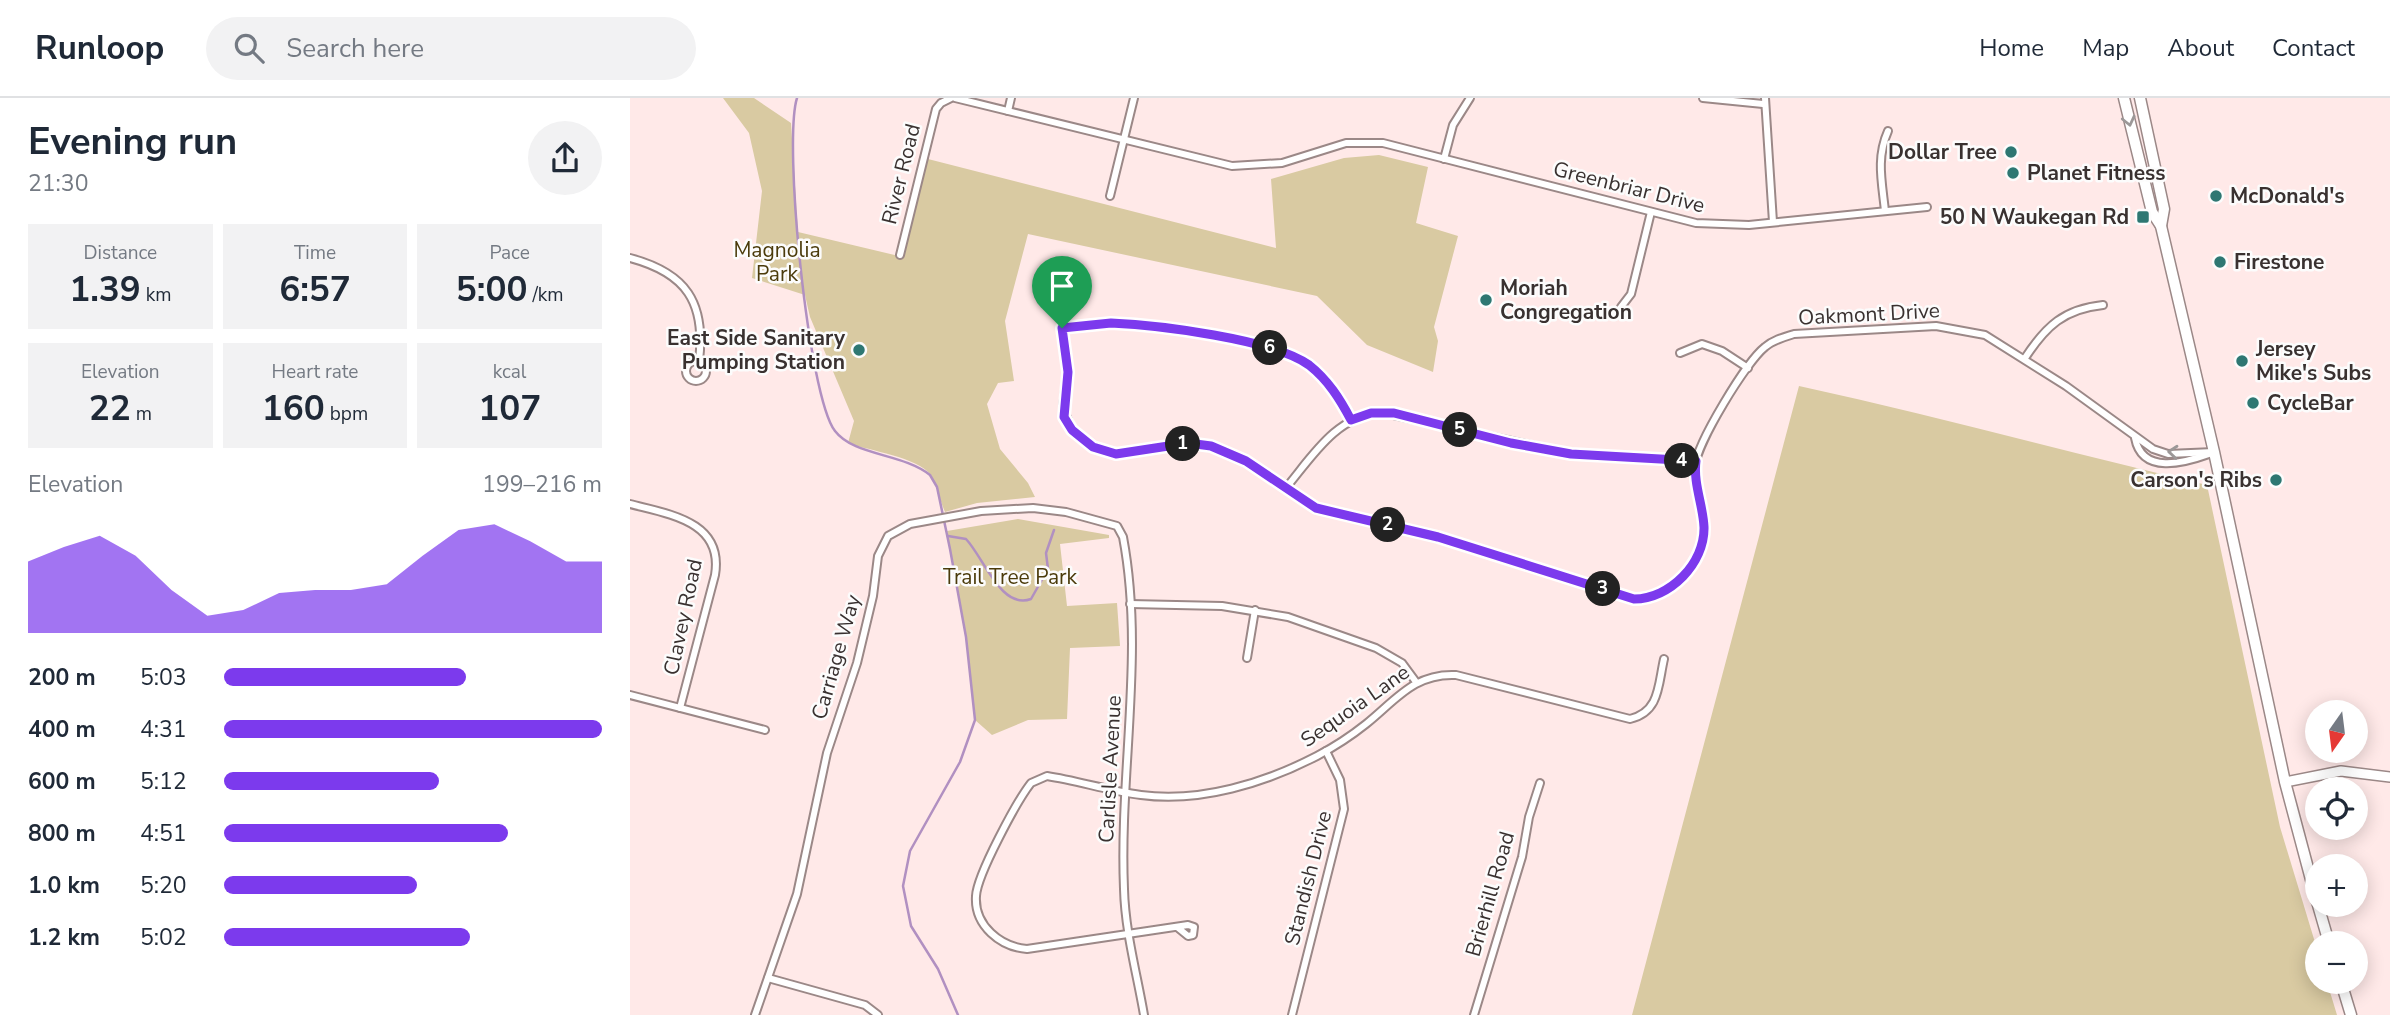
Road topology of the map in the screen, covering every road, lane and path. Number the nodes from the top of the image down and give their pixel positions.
1 (953, 98) edge
2 (1011, 98) edge
3 (1134, 98) edge
4 (1470, 98) edge
5 (1703, 98) edge
6 (2124, 98) edge
7 (2140, 98) edge
8 (1764, 101) edge
9 (1008, 111) junction
10 (1888, 131) dead end
11 (1123, 140) junction
12 (1444, 159) junction
13 (1110, 196) dead end
14 (1927, 207) dead end
15 (1885, 211) junction
16 (1651, 212) junction
17 (1773, 222) junction
18 (2161, 226) junction
19 (900, 255) dead end
20 (630, 258) edge
21 (1076, 275) dead end
22 (2103, 305) dead end
23 (1621, 307) dead end
24 (1062, 328) junction
25 (1680, 354) dead end
26 (2025, 358) junction
27 (699, 361) dead end
28 (1748, 368) junction
29 (1351, 420) junction
30 (2135, 438) junction
31 (2214, 452) junction
32 (1696, 461) junction
33 (1285, 489) junction
34 (630, 504) edge
35 (1117, 526) joint
36 (1130, 604) junction
37 (1255, 610) junction
38 (1247, 658) dead end
39 (1664, 659) dead end
40 (1416, 682) junction
41 (630, 695) edge
42 (680, 708) junction
43 (765, 730) dead end
44 (1326, 751) junction
45 (2390, 777) edge
46 (2285, 782) junction
47 (1540, 783) dead end
48 (1125, 792) junction
49 (2305, 858) edge
50 (1177, 927) dead end
51 (1130, 934) junction
52 (768, 978) junction
53 (2345, 994) edge
54 (755, 1015) edge
55 (878, 1015) edge
56 (1144, 1015) edge
57 (1292, 1015) edge
58 (1474, 1015) edge
59 (2351, 1015) edge

1 - 9 street, Greenbriar Drive
1 - 19 street, River Road
2 - 9 street
3 - 11 street
4 - 12 street
5 - 8 street
6 -> 18 main road
7 - 18 main road
8 - 17 street
9 - 11 street, Greenbriar Drive
10 - 15 street
11 - 12 street, Greenbriar Drive
11 - 13 street
12 - 16 street, Greenbriar Drive
14 - 15 street, Greenbriar Drive
15 - 17 street, Greenbriar Drive
16 - 17 street, Greenbriar Drive
16 - 23 street
18 - 31 main road
20 - 27 street
21 - 24 street
22 - 26 street
24 - 29 street
24 - 33 street
25 - 28 street
26 - 28 street, Oakmont Drive
26 - 30 street, Oakmont Drive
28 - 32 street, Oakmont Drive
29 - 32 street
29 - 33 street
31 -> 30 street, Oakmont Drive
30 - 31 street, Oakmont Drive
31 - 46 main road
32 - 33 street, Oakmont Drive
34 - 42 street, Clavey Road
35 - 36 street, Carlisle Avenue
35 - 52 street, Carriage Way
36 - 37 street
36 - 48 street, Carlisle Avenue
37 - 38 street
37 - 40 street
39 - 40 street, Sequoia Lane
40 - 44 street, Sequoia Lane
41 - 42 street
42 - 43 street
44 - 48 street, Sequoia Lane
44 - 57 street, Standish Drive
45 - 46 street
46 - 49 main road
47 - 58 street, Brierhill Road
48 - 51 street, Carlisle Avenue
48 - 51 street, Sequoia Lane
50 - 51 street
51 - 56 street, Carlisle Avenue
52 - 54 street, Carriage Way
52 - 55 street
53 - 59 main road

